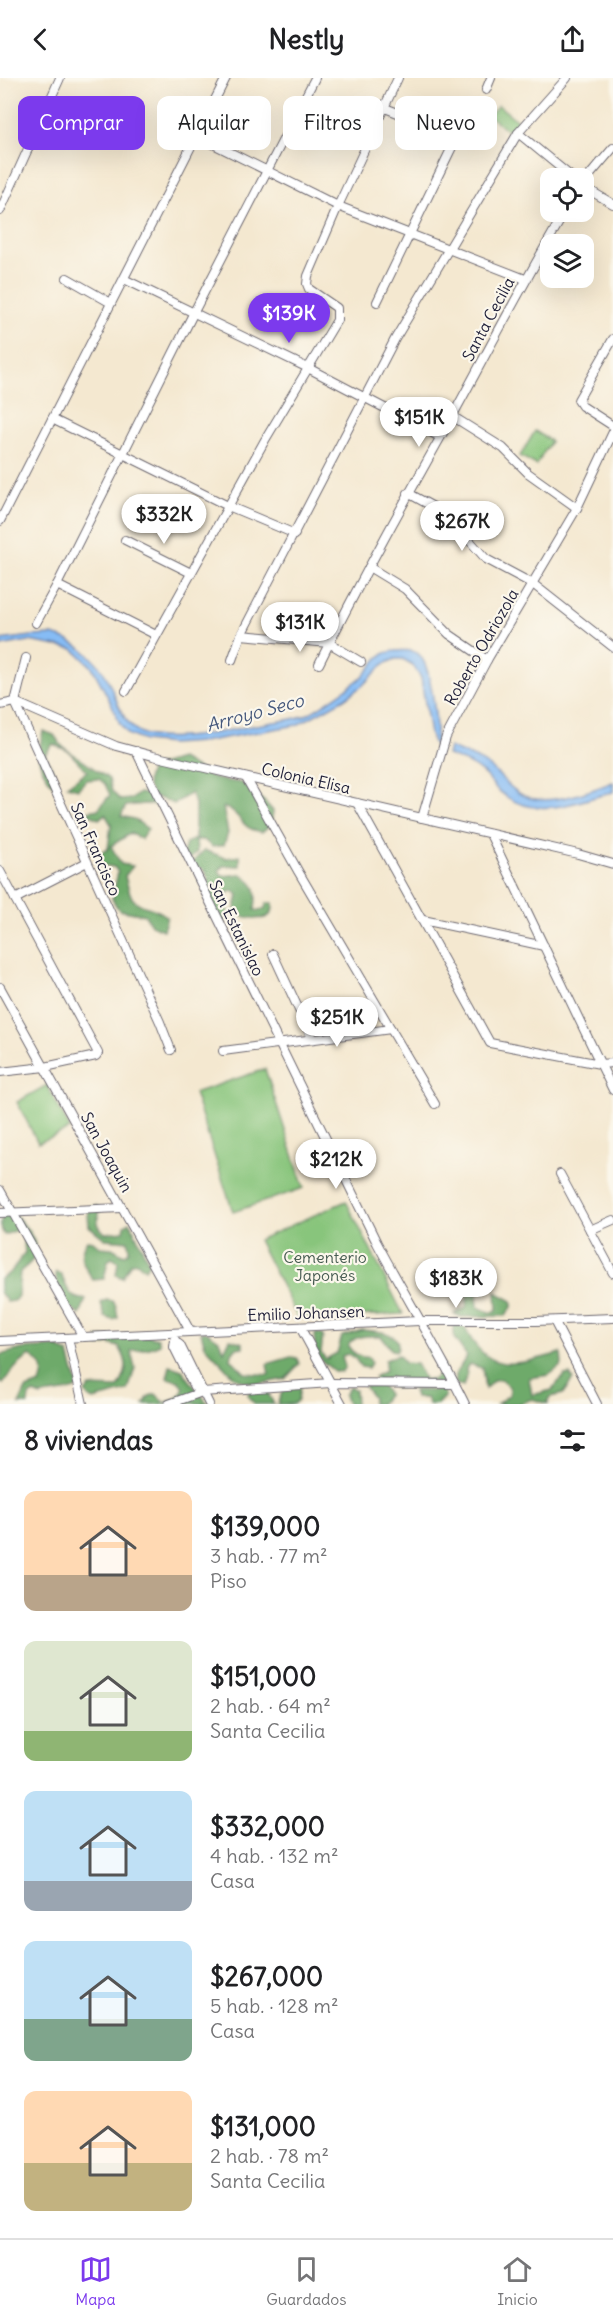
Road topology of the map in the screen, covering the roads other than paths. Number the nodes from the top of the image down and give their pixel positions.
1 (60, 78) edge
2 (226, 78) edge
3 (315, 78) edge
4 (398, 78) edge
5 (490, 78) edge
6 (567, 78) edge
7 (486, 90) dead end
8 (217, 96) edge
9 (385, 108) junction
10 (518, 133) junction
11 (613, 148) edge
12 (190, 150) edge
13 (224, 150) edge
14 (561, 168) edge
15 (594, 170) edge
16 (266, 172) junction
17 (594, 193) edge
18 (613, 204) edge
19 (338, 206) junction
20 (0, 211) edge
21 (559, 222) edge
22 (411, 234) junction
23 (448, 249) junction
24 (67, 278) dead end
25 (124, 279) junction
26 (525, 279) junction
27 (377, 302) dead end
28 (111, 303) junction
29 (194, 312) junction
30 (613, 339) edge
31 (308, 368) junction
32 (366, 397) junction
33 (452, 416) junction
34 (52, 418) junction
35 (613, 426) edge
36 (613, 432) edge
37 (440, 437) junction
38 (122, 453) junction
39 (408, 493) junction
40 (228, 506) junction
41 (577, 508) junction
42 (0, 521) edge
43 (295, 534) junction
44 (124, 540) dead end
45 (369, 567) junction
46 (191, 573) junction
47 (533, 584) junction
48 (57, 585) junction
49 (36, 623) dead end
50 (156, 635) junction
51 (241, 635) junction
52 (329, 644) junction
53 (613, 646) edge
54 (26, 658) dead end
55 (232, 660) dead end
56 (487, 660) junction
57 (361, 662) dead end
58 (319, 664) dead end
59 (126, 691) dead end
60 (15, 702) junction
61 (0, 705) edge
62 (136, 751) junction
63 (246, 778) junction
64 (357, 803) junction
65 (422, 818) junction
66 (490, 834) junction
67 (87, 862) junction
68 (613, 864) edge
69 (0, 871) edge
70 (15, 899) junction
71 (423, 920) junction
72 (544, 946) junction
73 (273, 954) dead end
74 (0, 987) edge
75 (391, 1029) junction
76 (312, 1038) junction
77 (279, 1045) junction
78 (171, 1050) dead end
79 (223, 1051) dead end
80 (613, 1063) edge
81 (600, 1064) junction
82 (45, 1067) junction
83 (0, 1072) edge
84 (613, 1090) edge
85 (435, 1104) dead end
86 (560, 1174) dead end
87 (0, 1190) edge
88 (122, 1208) junction
89 (0, 1213) edge
90 (13, 1213) junction
91 (613, 1220) edge
92 (590, 1230) junction
93 (613, 1273) edge
94 (613, 1318) edge
95 (419, 1321) junction
96 (554, 1321) junction
97 (300, 1328) junction
98 (190, 1331) junction
99 (173, 1332) junction
100 (83, 1337) junction
101 (68, 1338) junction
102 (0, 1341) edge
103 (331, 1383) junction
104 (455, 1384) junction
105 (201, 1390) junction
106 (83, 1404) edge
107 (169, 1404) edge
108 (209, 1404) edge
109 (342, 1404) edge
110 (465, 1404) edge
111 (597, 1404) edge

1 - 20 street
2 - 8 street
3 - 16 street
4 - 9 street
5 - 7 street
6 - 10 street
9 - 19 street
9 - 22 street
10 - 14 street
10 - 23 street
11 - 15 street
12 - 25 street
13 - 16 street
16 - 19 street
16 - 29 street
17 - 18 street
19 - 22 street
19 - 31 street
21 - 26 street, Santa Cecilia
22 - 23 street
22 - 27 street
23 - 26 street
23 - 32 street
24 - 28 street
25 - 28 street
25 - 29 street
26 - 33 street, Santa Cecilia
28 - 34 street
29 - 31 street
29 - 38 street
30 - 35 street
31 - 32 street
31 - 40 street
32 - 37 street
32 - 43 street
33 - 37 street, Santa Cecilia
33 - 41 street
34 - 38 street
34 - 42 street
36 - 41 street, Roberto Odriozola
37 - 39 street, Santa Cecilia
38 - 40 street
38 - 48 street
39 - 45 street, Santa Cecilia
39 - 47 street
40 - 43 street
40 - 46 street
41 - 47 street, Roberto Odriozola
43 - 51 street
44 - 46 street
45 - 52 street, Santa Cecilia
45 - 56 street
46 - 50 street
47 - 53 street
47 - 56 street, Roberto Odriozola
48 - 49 street
48 - 50 street
50 - 59 street
51 - 52 street
51 - 55 street
52 - 57 street
52 - 58 street, Santa Cecilia
54 - 60 street
56 - 65 street, Roberto Odriozola
60 - 61 street
60 - 62 street, Colonia Elisa
60 - 67 street, San Francisco
62 - 63 street, Colonia Elisa
62 - 77 street, San Estanislao
63 - 64 street, Colonia Elisa
63 - 75 street
64 - 65 street, Colonia Elisa
64 - 71 street
65 - 66 street, Colonia Elisa
66 - 68 street, Colonia Elisa
66 - 72 street
67 - 70 street
67 - 78 street, San Francisco
69 - 70 street
70 - 82 street
71 - 72 street
71 - 81 street
72 - 81 street
73 - 76 street
74 - 82 street, San Joaquin
75 - 76 street
75 - 85 street
76 - 77 street
77 - 79 street
77 - 95 street, San Estanislao
80 - 81 street
81 - 84 street
82 - 83 street
82 - 88 street, San Joaquin
86 - 92 street
87 - 90 street
88 - 90 street
88 - 98 street, San Joaquin
89 - 90 street
90 - 100 street
91 - 92 street
92 - 93 street
94 - 96 street, Emilio Johansen
95 - 96 street, Emilio Johansen
95 - 97 street, Emilio Johansen
95 - 104 street, San Estanislao
96 - 111 street
97 - 98 street, Emilio Johansen
97 - 103 street
98 - 99 street, Emilio Johansen
99 - 100 street, Emilio Johansen
99 - 105 street
100 - 101 street, Emilio Johansen
101 - 102 street, Emilio Johansen
101 - 106 street
103 - 104 street
103 - 105 street
103 - 109 street
104 - 110 street, San Estanislao
105 - 107 street
105 - 108 street

